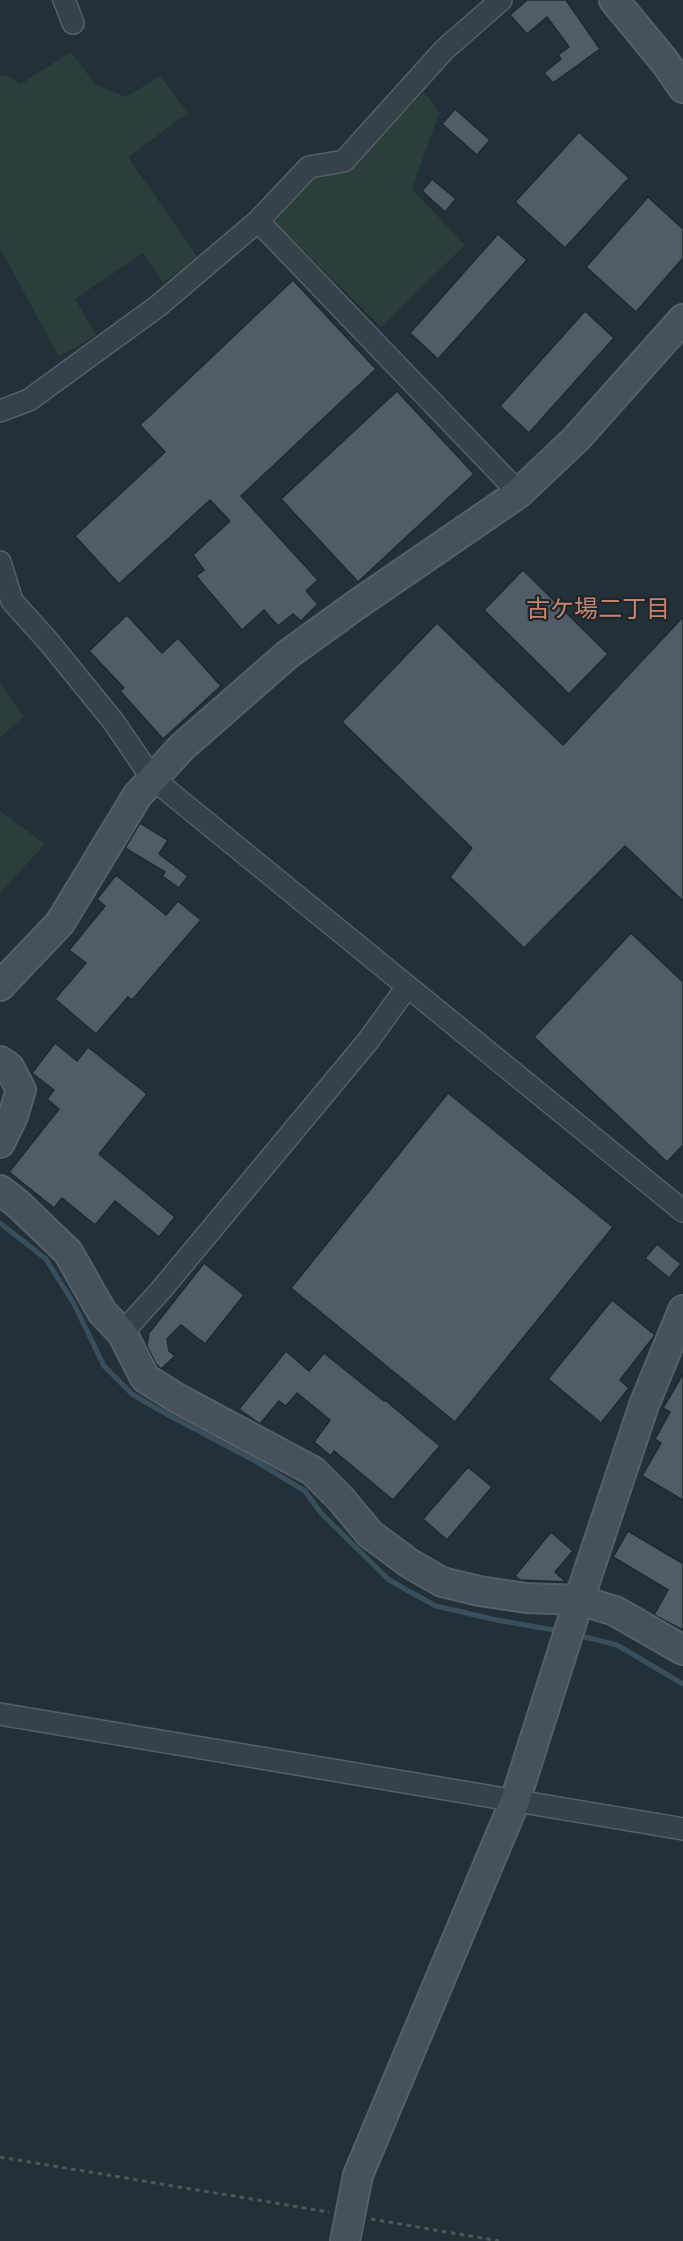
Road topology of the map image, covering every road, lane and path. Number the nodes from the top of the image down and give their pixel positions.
1 (64, 0) edge
2 (501, 0) edge
3 (614, 0) edge
4 (73, 23) dead end
5 (683, 88) edge
6 (258, 221) junction
7 (683, 319) edge
8 (0, 411) edge
9 (519, 493) junction
10 (0, 562) edge
11 (152, 778) junction
12 (0, 986) edge
13 (407, 987) junction
14 (0, 1061) edge
15 (0, 1143) edge
16 (0, 1190) edge
17 (683, 1211) edge
18 (683, 1310) edge
19 (122, 1333) junction
20 (579, 1600) junction
21 (683, 1650) edge
22 (0, 1714) edge
23 (515, 1801) junction
24 (683, 1829) edge
25 (0, 2157) edge
26 (347, 2228) edge
27 (499, 2241) edge

1 - 4 street
2 - 6 street
3 - 5 street
6 - 8 street
6 - 9 street
7 - 9 street
9 - 11 street
10 - 11 street
11 - 12 street
11 - 13 street
13 - 17 street
13 - 19 street
14 - 15 street
16 - 19 street
18 - 20 street
19 - 20 street
20 - 21 street
20 - 23 street
22 - 23 street
23 - 24 street
23 - 26 street
25 - 26 path
26 - 27 path

